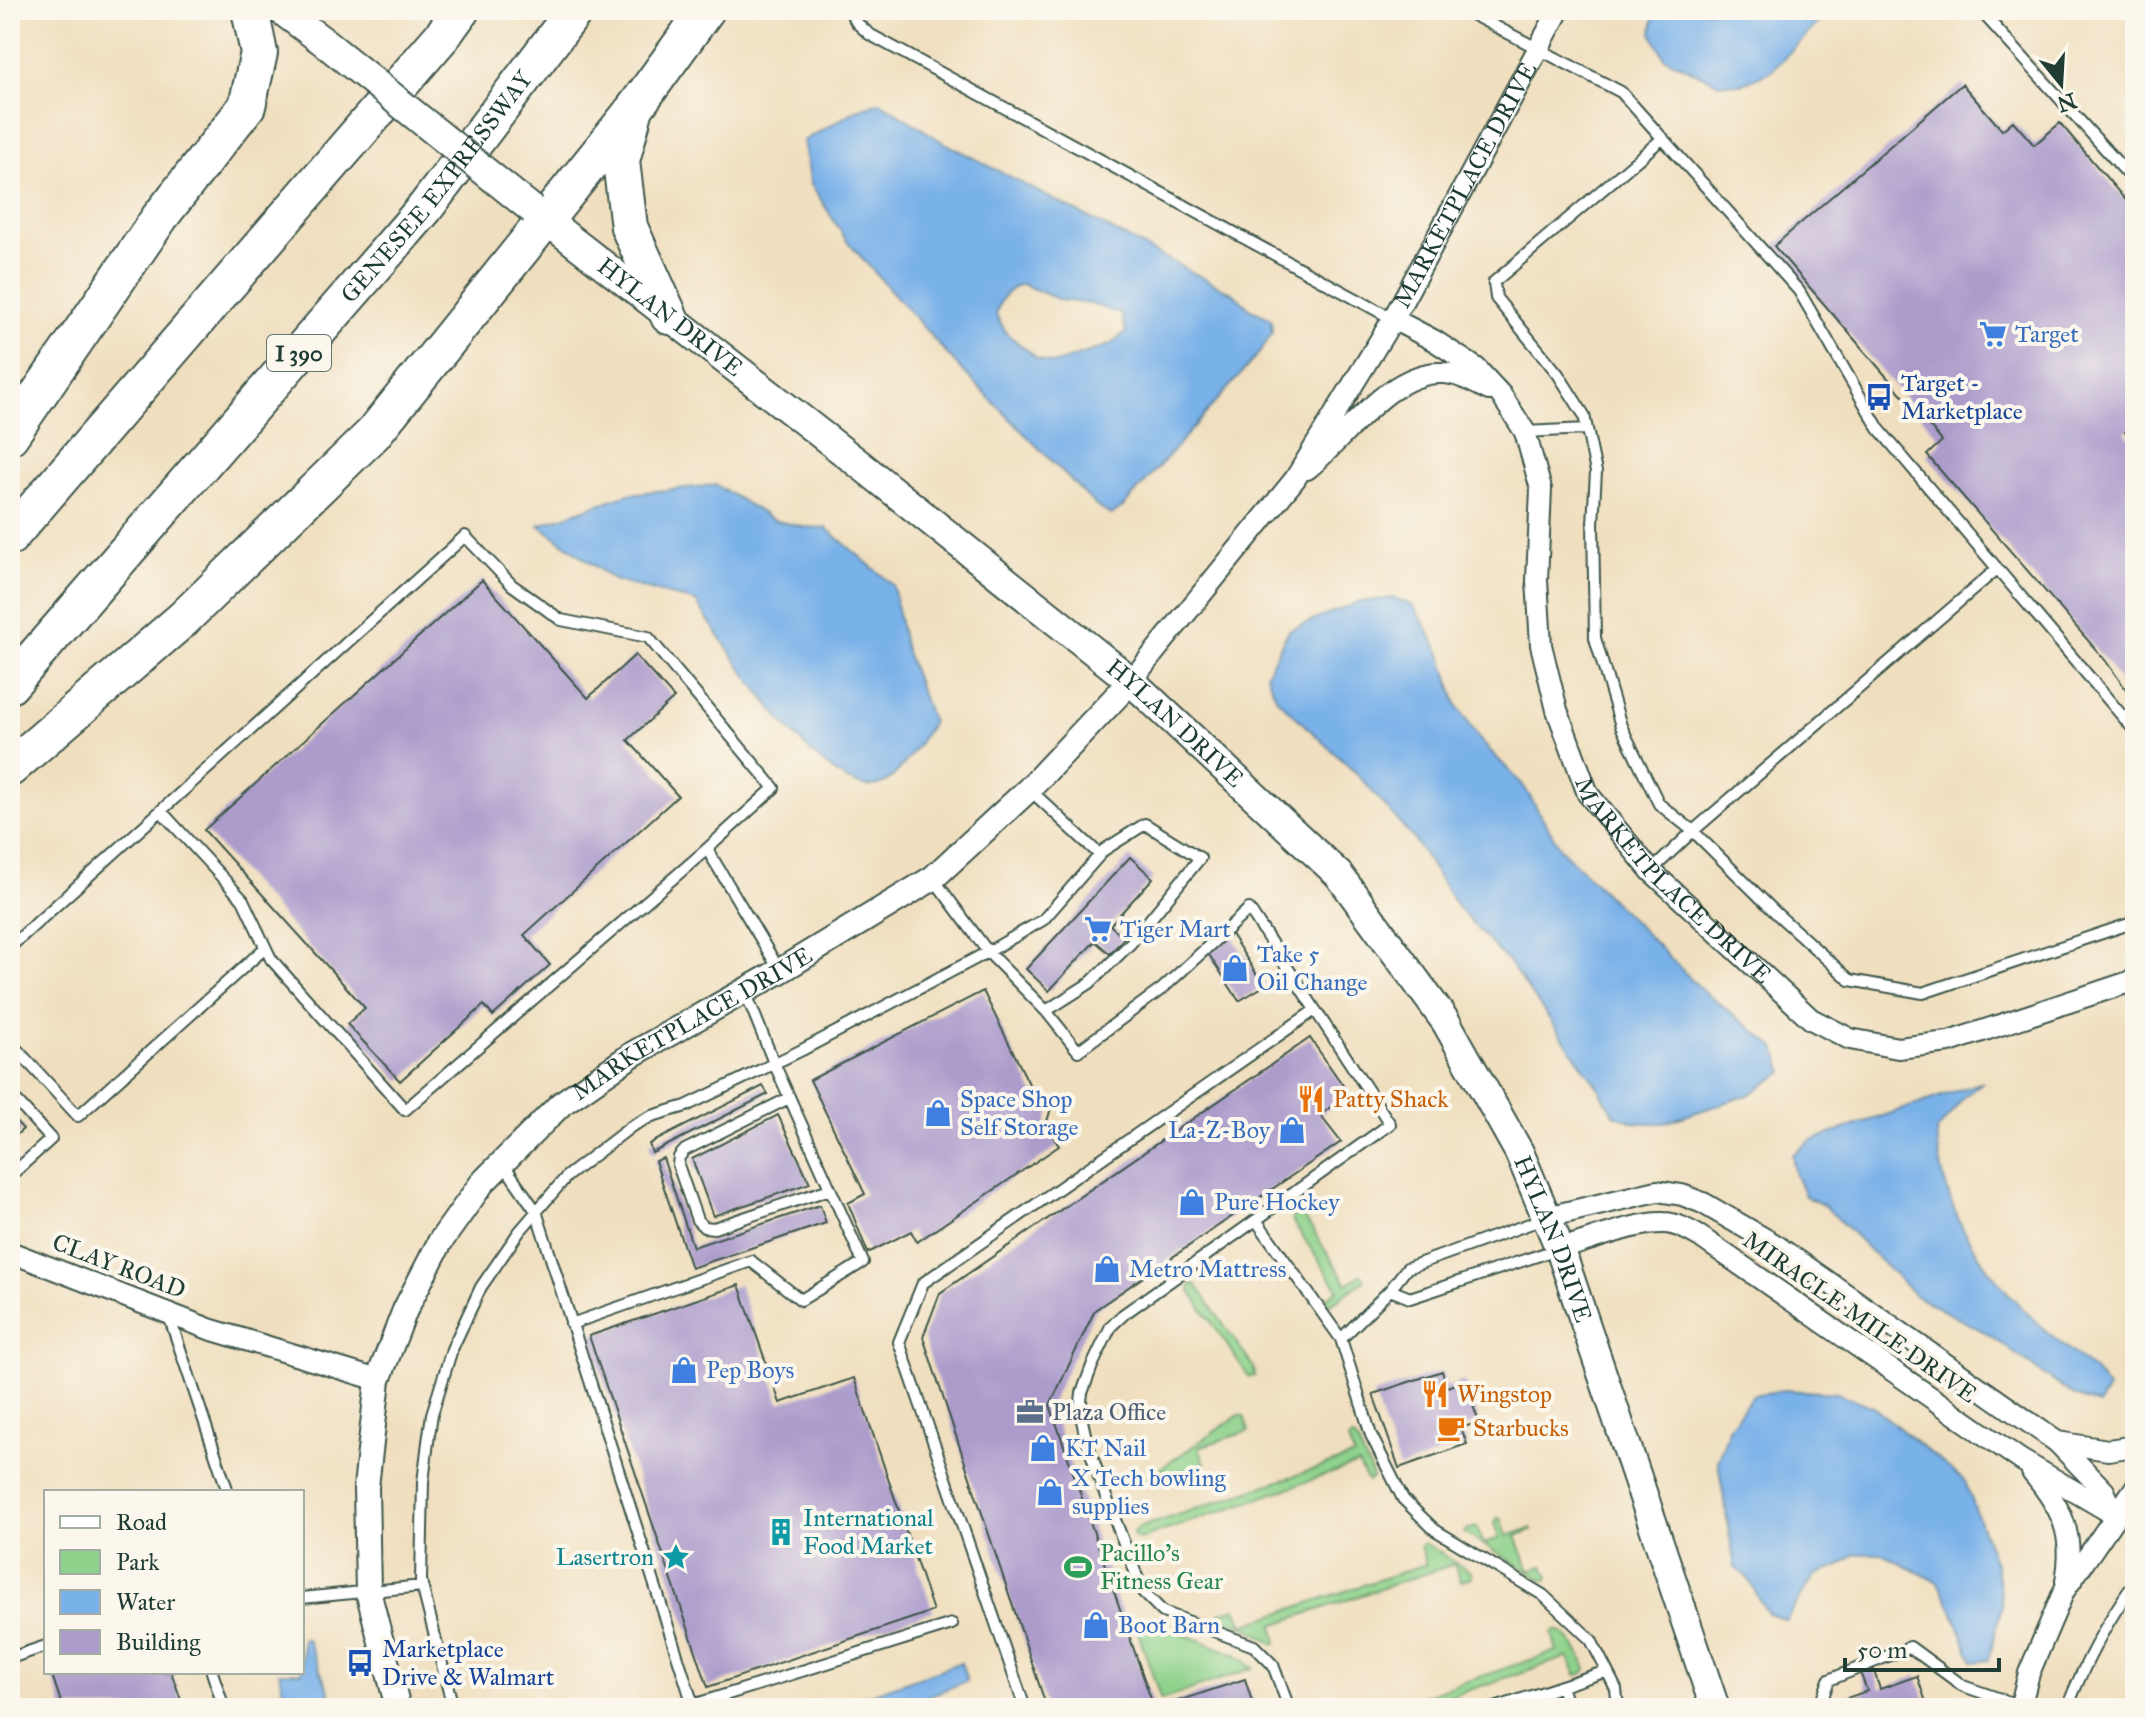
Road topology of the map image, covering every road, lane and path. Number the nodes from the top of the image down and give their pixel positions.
1 (250, 10) edge
2 (281, 10) edge
3 (575, 10) edge
4 (706, 10) edge
5 (849, 10) edge
6 (1464, 10) edge
7 (1559, 10) edge
8 (1980, 10) edge
9 (453, 18) edge
10 (1537, 50) junction
11 (635, 108) junction
12 (1663, 138) junction
13 (2135, 182) edge
14 (539, 215) junction
15 (669, 316) junction
16 (1393, 319) junction
17 (1501, 395) junction
18 (1587, 429) junction
19 (1525, 432) junction
20 (10, 436) edge
21 (1295, 479) junction
22 (10, 537) edge
23 (1997, 569) junction
24 (1131, 681) junction
25 (10, 685) edge
26 (2135, 731) edge
27 (10, 768) edge
28 (1029, 789) junction
29 (161, 811) junction
30 (1693, 831) junction
31 (707, 849) junction
32 (1100, 855) junction
33 (1651, 871) junction
34 (933, 878) junction
35 (2135, 922) edge
36 (10, 947) edge
37 (265, 948) junction
38 (988, 952) junction
39 (780, 971) junction
40 (2135, 980) edge
41 (745, 991) junction
42 (1315, 1010) junction
43 (1046, 1011) junction
44 (10, 1042) edge
45 (774, 1063) junction
46 (10, 1094) edge
47 (789, 1098) junction
48 (14, 1106) edge
49 (502, 1162) junction
50 (10, 1176) edge
51 (830, 1189) junction
52 (536, 1211) junction
53 (1547, 1217) junction
54 (1256, 1220) junction
55 (1560, 1249) junction
56 (10, 1252) edge
57 (1390, 1290) junction
58 (168, 1313) junction
59 (571, 1324) junction
60 (1341, 1339) junction
61 (378, 1380) junction
62 (2057, 1442) junction
63 (2135, 1446) edge
64 (2021, 1460) junction
65 (2135, 1488) edge
66 (227, 1490) edge
67 (2115, 1515) junction
68 (2135, 1582) edge
69 (422, 1586) junction
70 (368, 1591) junction
71 (2064, 1591) junction
72 (304, 1598) edge
73 (952, 1624) dead end
74 (44, 1647) edge
75 (10, 1658) edge
76 (1607, 1671) junction
77 (213, 1674) edge
78 (1561, 1686) junction
79 (688, 1706) edge
80 (2020, 1707) edge
81 (224, 1708) edge
82 (398, 1708) edge
83 (453, 1708) edge
84 (1025, 1708) edge
85 (1289, 1708) edge
86 (1495, 1708) edge
87 (1568, 1708) edge
88 (1618, 1708) edge
89 (1715, 1708) edge
90 (1819, 1708) edge
91 (2067, 1708) edge

1 - 20 highway
2 - 14 main road, HYLAN DRIVE, bridge
3 - 25 highway, GENESEE EXPRESSWAY / I 390
4 - 11 highway
5 - 16 lane
6 - 10 lane
7 - 10 street, MARKETPLACE DRIVE
8 - 13 lane
9 - 22 highway
10 - 12 lane
10 - 16 street, MARKETPLACE DRIVE
11 - 14 highway
11 - 15 highway
12 - 18 lane
12 - 23 lane
14 - 15 main road, HYLAN DRIVE
14 - 27 highway
15 - 24 main road, HYLAN DRIVE
16 - 17 street, MARKETPLACE DRIVE
16 - 21 street, MARKETPLACE DRIVE
17 - 19 street, MARKETPLACE DRIVE
17 - 21 street, MARKETPLACE DRIVE
18 - 19 lane
18 - 30 lane
19 - 33 street, MARKETPLACE DRIVE
21 - 24 street, MARKETPLACE DRIVE
23 - 26 lane
23 - 30 lane
24 - 28 street, MARKETPLACE DRIVE
24 - 53 main road, HYLAN DRIVE
28 - 32 lane
28 - 34 street, MARKETPLACE DRIVE
29 - 31 lane
29 - 36 lane
29 - 37 lane
30 - 33 lane
30 - 35 lane
31 - 37 lane
31 - 39 lane
32 - 38 lane
32 - 43 lane
33 - 40 street, MARKETPLACE DRIVE
34 - 38 lane
34 - 39 street, MARKETPLACE DRIVE
37 - 44 lane
38 - 43 lane
38 - 45 lane
39 - 41 street, MARKETPLACE DRIVE
41 - 45 lane
41 - 49 street, MARKETPLACE DRIVE
42 - 43 lane
42 - 54 lane
42 - 84 lane
45 - 47 lane
45 - 52 lane
46 - 48 lane
47 - 51 lane
47 - 51 lane
48 - 50 lane
49 - 52 lane
49 - 61 street, MARKETPLACE DRIVE
51 - 59 lane
52 - 59 lane
52 - 69 lane
53 - 55 main road, HYLAN DRIVE
53 - 57 lane
53 - 62 street
54 - 60 lane
54 - 85 lane
55 - 57 lane
55 - 64 street, MIRACLE MILE DRIVE
55 - 89 main road, HYLAN DRIVE
56 - 58 street, CLAY ROAD
57 - 60 lane
58 - 61 street, CLAY ROAD
58 - 66 lane
59 - 79 lane
60 - 76 lane
61 - 70 street, MARKETPLACE DRIVE
62 - 63 street
62 - 67 street
64 - 67 street, MIRACLE MILE DRIVE
64 - 71 street
65 - 67 street
67 - 71 street
68 - 91 lane
69 - 70 lane
69 - 83 lane
70 - 72 lane
70 - 82 street, MARKETPLACE DRIVE
71 - 80 street
73 - 79 lane
74 - 75 lane
76 - 78 lane
76 - 88 lane
77 - 81 lane
78 - 86 lane
78 - 87 lane
80 - 90 lane

